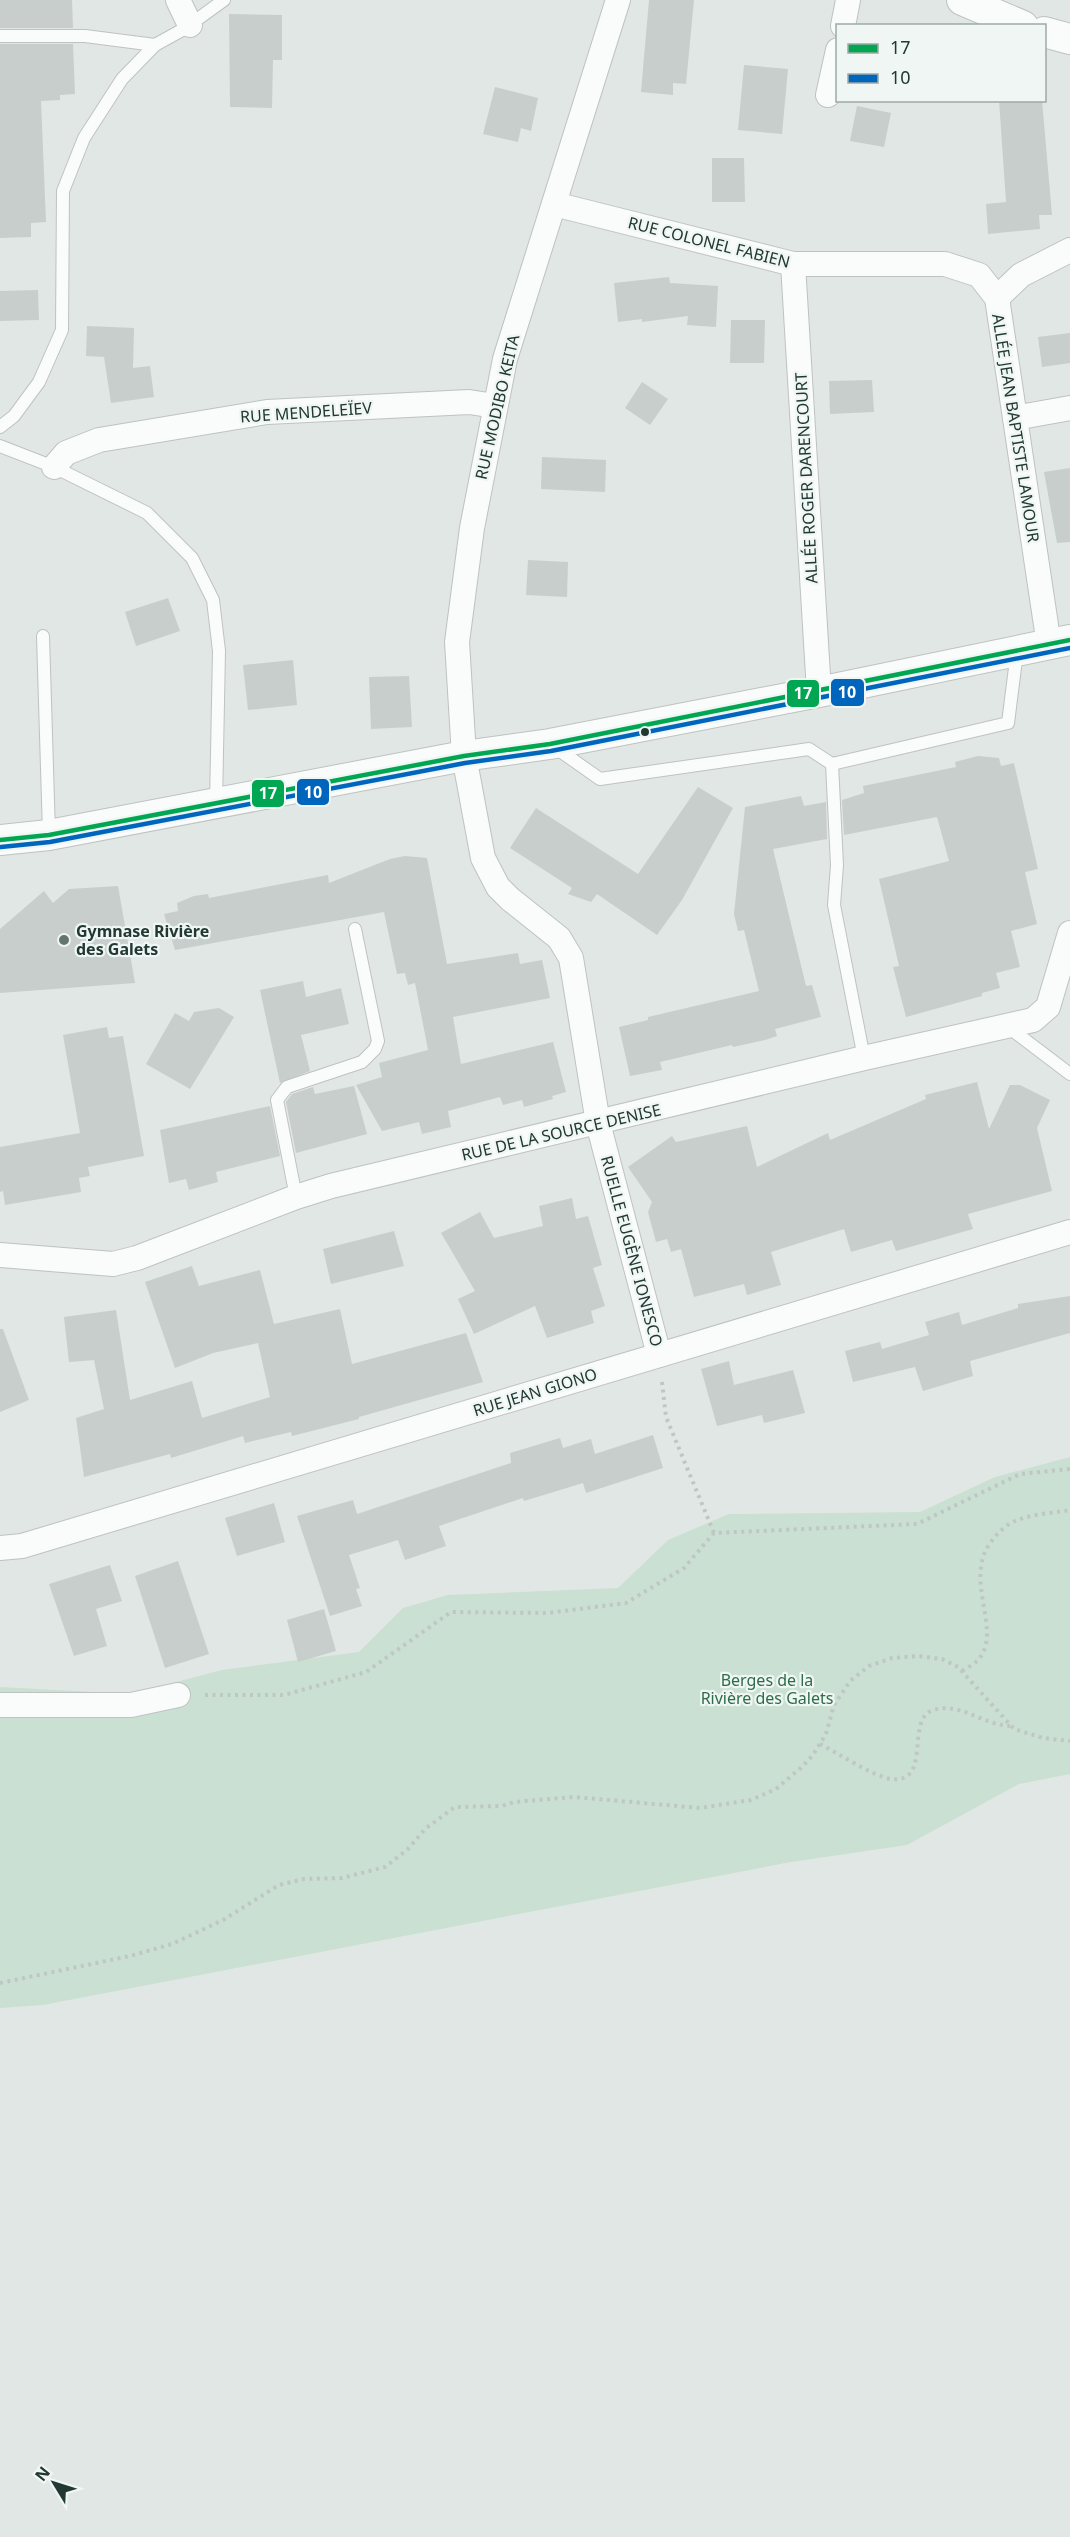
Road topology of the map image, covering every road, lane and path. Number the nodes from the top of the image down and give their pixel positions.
1 (178, 0) edge
2 (224, 0) edge
3 (618, 0) edge
4 (848, 0) edge
5 (962, 0) edge
6 (843, 24) edge
7 (1018, 24) edge
8 (189, 25) junction
9 (1046, 33) edge
10 (0, 36) edge
11 (1070, 39) edge
12 (155, 45) junction
13 (836, 55) edge
14 (828, 95) dead end
15 (554, 204) junction
16 (1070, 250) edge
17 (793, 264) junction
18 (997, 298) junction
19 (495, 406) junction
20 (1070, 408) edge
21 (1015, 417) junction
22 (0, 427) edge
23 (0, 446) edge
24 (54, 467) junction
25 (44, 636) dead end
26 (1060, 642) edge
27 (1017, 652) junction
28 (819, 692) junction
29 (550, 744) junction
30 (464, 756) junction
31 (832, 764) junction
32 (216, 803) junction
33 (49, 835) junction
34 (0, 840) edge
35 (355, 928) dead end
36 (1070, 933) edge
37 (1007, 1026) junction
38 (864, 1058) junction
39 (1070, 1074) edge
40 (598, 1123) junction
41 (296, 1197) junction
42 (1070, 1232) edge
43 (0, 1255) edge
44 (659, 1354) junction
45 (1070, 1469) edge
46 (1070, 1510) edge
47 (714, 1533) junction
48 (0, 1548) edge
49 (962, 1671) junction
50 (178, 1695) joint
51 (0, 1705) edge
52 (1010, 1726) junction
53 (1070, 1740) edge
54 (820, 1744) junction
55 (0, 1983) edge

1 - 8 street
2 - 8 lane
3 - 15 street, RUE MODIBO KEITA
4 - 6 street
5 - 7 street
8 - 12 lane
9 - 11 street
10 - 12 lane
12 - 22 lane
13 - 14 street
15 - 17 street, RUE COLONEL FABIEN
15 - 19 street, RUE MODIBO KEITA
16 - 18 street, ALLÉE JEAN BAPTISTE LAMOUR
17 - 18 street, RUE COLONEL FABIEN
17 - 28 street, ALLÉE ROGER DARENCOURT
18 - 21 street, ALLÉE JEAN BAPTISTE LAMOUR
19 - 24 street, RUE MENDELEÏEV
19 - 30 street, RUE MODIBO KEITA
20 - 21 street
21 - 26 street, ALLÉE JEAN BAPTISTE LAMOUR
23 - 24 lane
24 - 32 lane
25 - 33 lane
26 - 27 street
27 - 28 street
27 - 31 lane
28 - 29 street
29 - 30 street
29 - 31 lane
30 - 32 street
30 - 40 street, RUELLE EUGÈNE IONESCO
31 - 38 lane
32 - 33 street
33 - 34 street
35 - 41 lane
36 - 37 street, RUE DE LA SOURCE DENISE
37 - 38 street, RUE DE LA SOURCE DENISE
37 - 39 lane
38 - 40 street, RUE DE LA SOURCE DENISE
40 - 41 street, RUE DE LA SOURCE DENISE
40 - 44 street, RUELLE EUGÈNE IONESCO
41 - 43 street, RUE DE LA SOURCE DENISE
42 - 44 street, RUE JEAN GIONO
44 - 47 path
44 - 48 street, RUE JEAN GIONO
45 - 47 path
46 - 49 path
47 - 50 path
49 - 52 path
49 - 54 path
50 - 51 street
52 - 53 path
52 - 54 path
54 - 55 path

